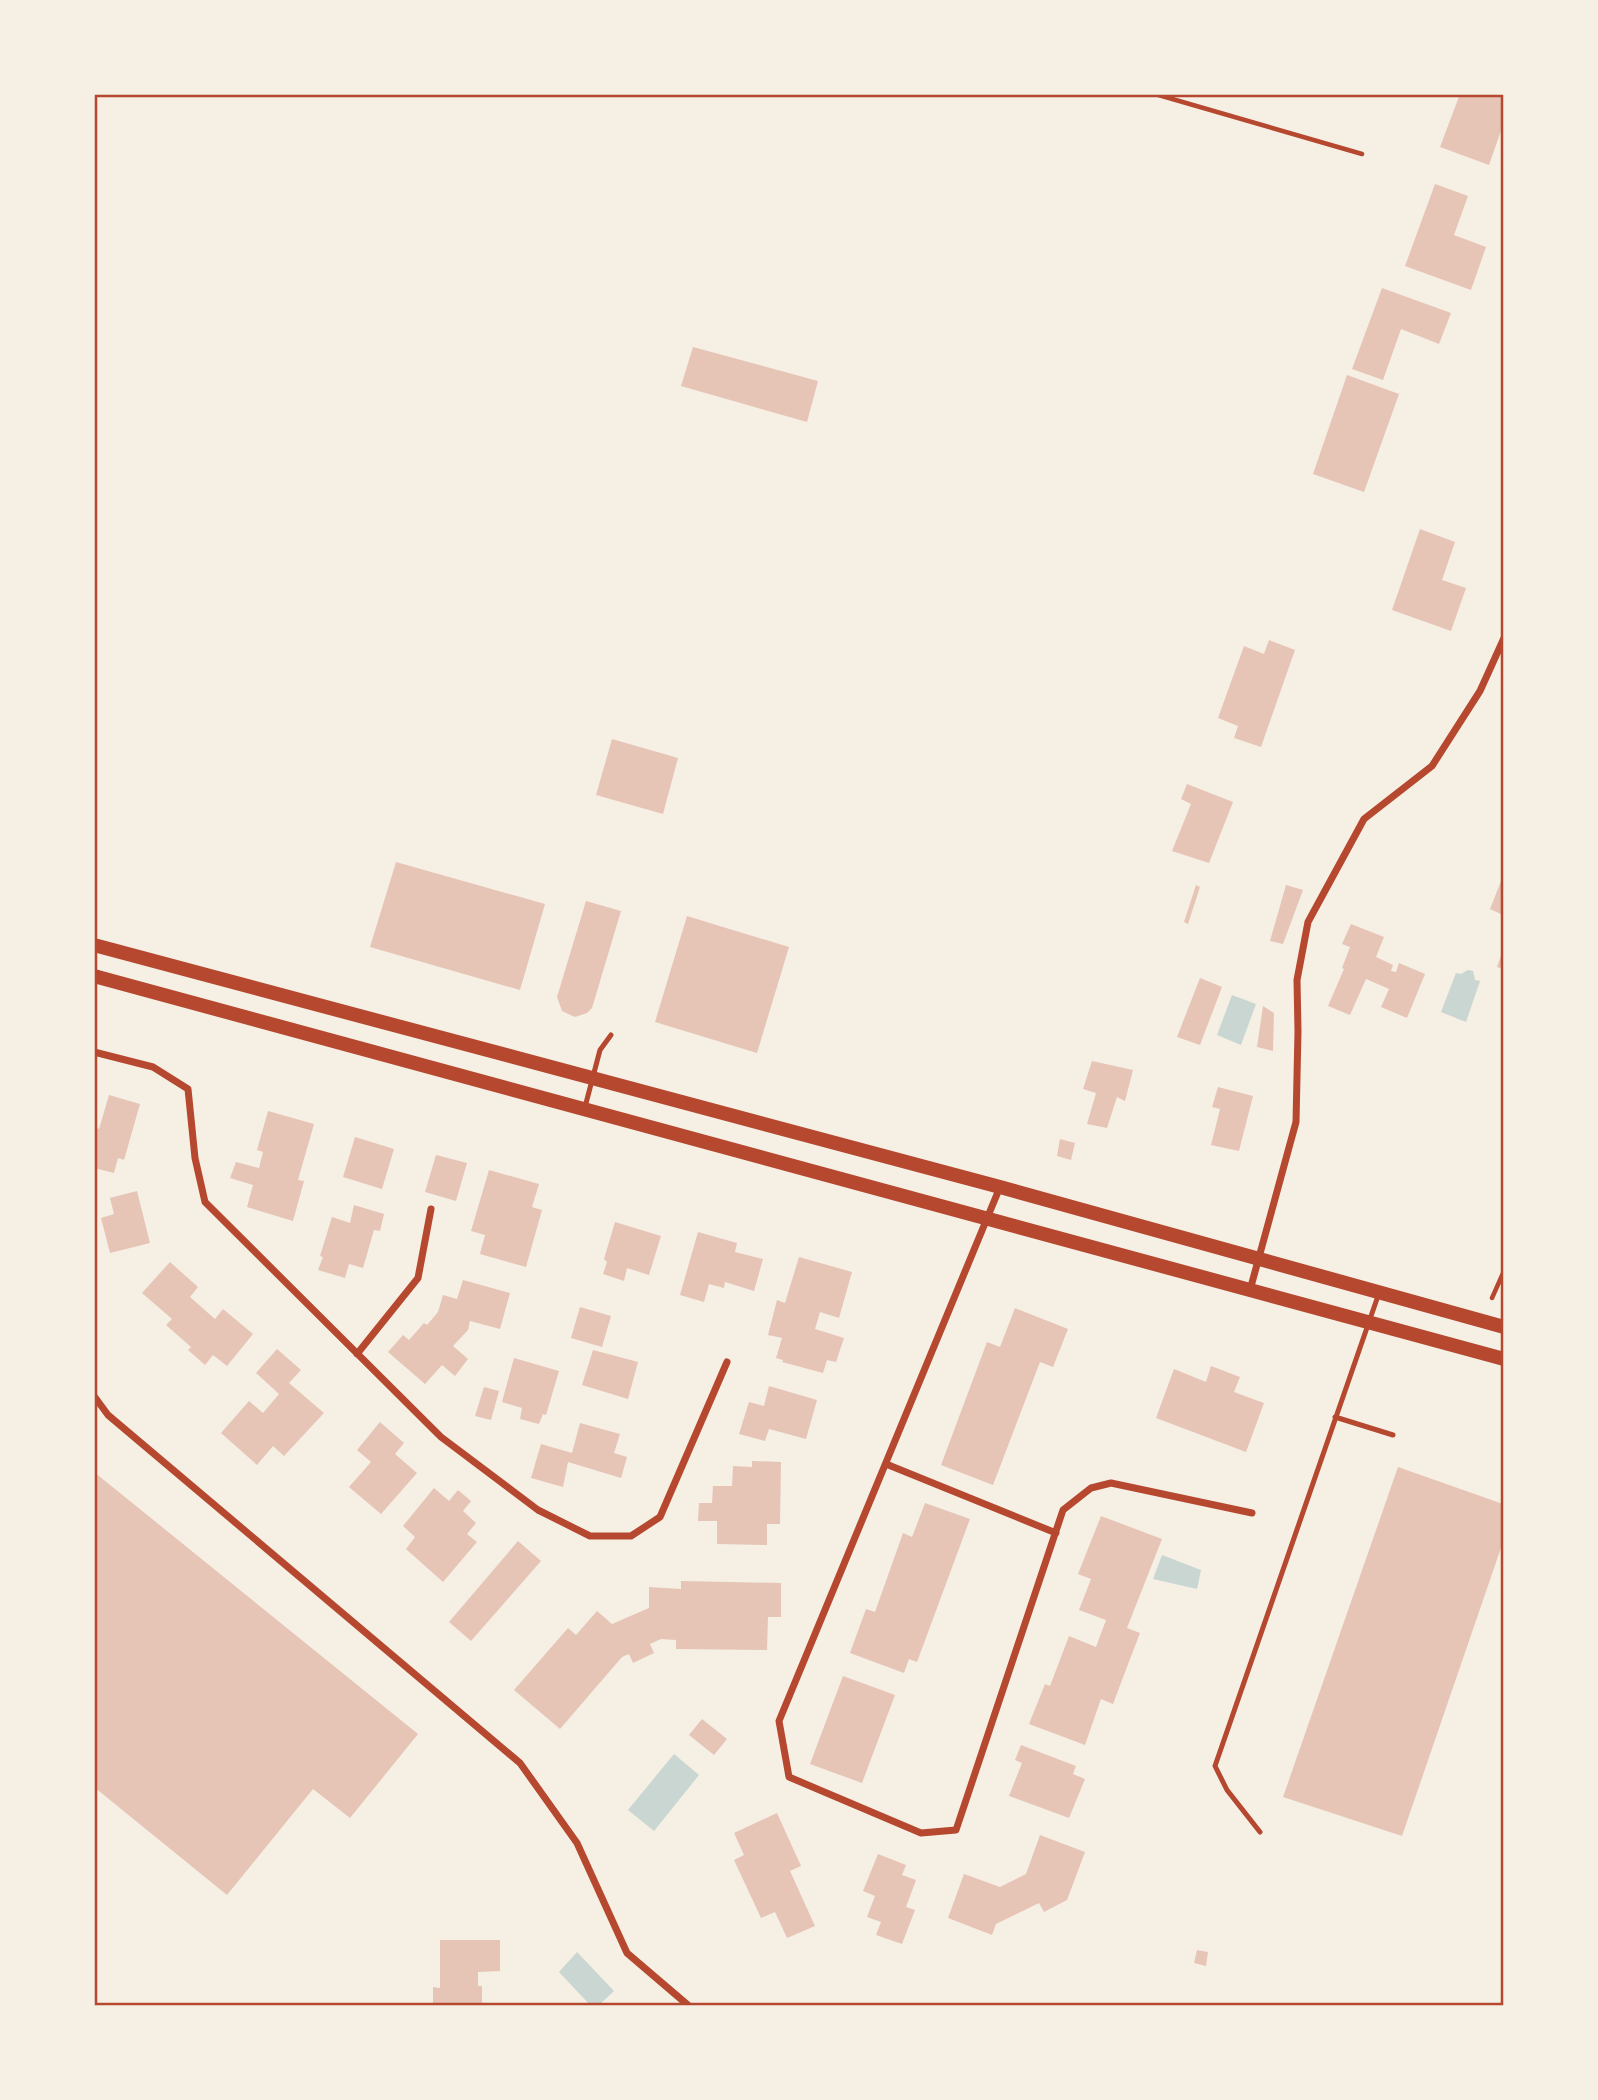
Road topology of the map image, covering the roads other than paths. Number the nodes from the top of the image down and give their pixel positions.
1 (1503, 638) edge
2 (94, 945) edge
3 (94, 976) edge
4 (611, 1035) dead end
5 (94, 1052) edge
6 (592, 1079) junction
7 (584, 1110) junction
8 (1000, 1187) junction
9 (431, 1209) dead end
10 (987, 1220) junction
11 (1259, 1260) junction
12 (1250, 1290) junction
13 (1379, 1293) junction
14 (1370, 1323) junction
15 (1503, 1327) edge
16 (357, 1354) junction
17 (1503, 1359) edge
18 (727, 1362) dead end
19 (94, 1396) edge
20 (1335, 1418) junction
21 (1393, 1435) dead end
22 (886, 1464) junction
23 (1252, 1513) dead end
24 (1056, 1533) junction
25 (1260, 1832) dead end
26 (689, 2006) edge

1 - 11 street
2 - 6 main road
3 - 7 main road
4 - 6 lane
5 - 16 street
6 - 7 lane
6 - 8 main road
7 - 10 main road
8 - 10 street
8 - 11 main road
9 - 16 street
10 - 12 main road
10 - 22 street
11 - 12 street
11 - 13 main road
12 - 14 main road
13 - 14 lane
13 - 15 main road
14 - 17 main road
14 - 20 lane
16 - 18 street
19 - 26 street
20 - 21 lane
20 - 25 lane
22 - 24 street
22 - 24 street
23 - 24 street

